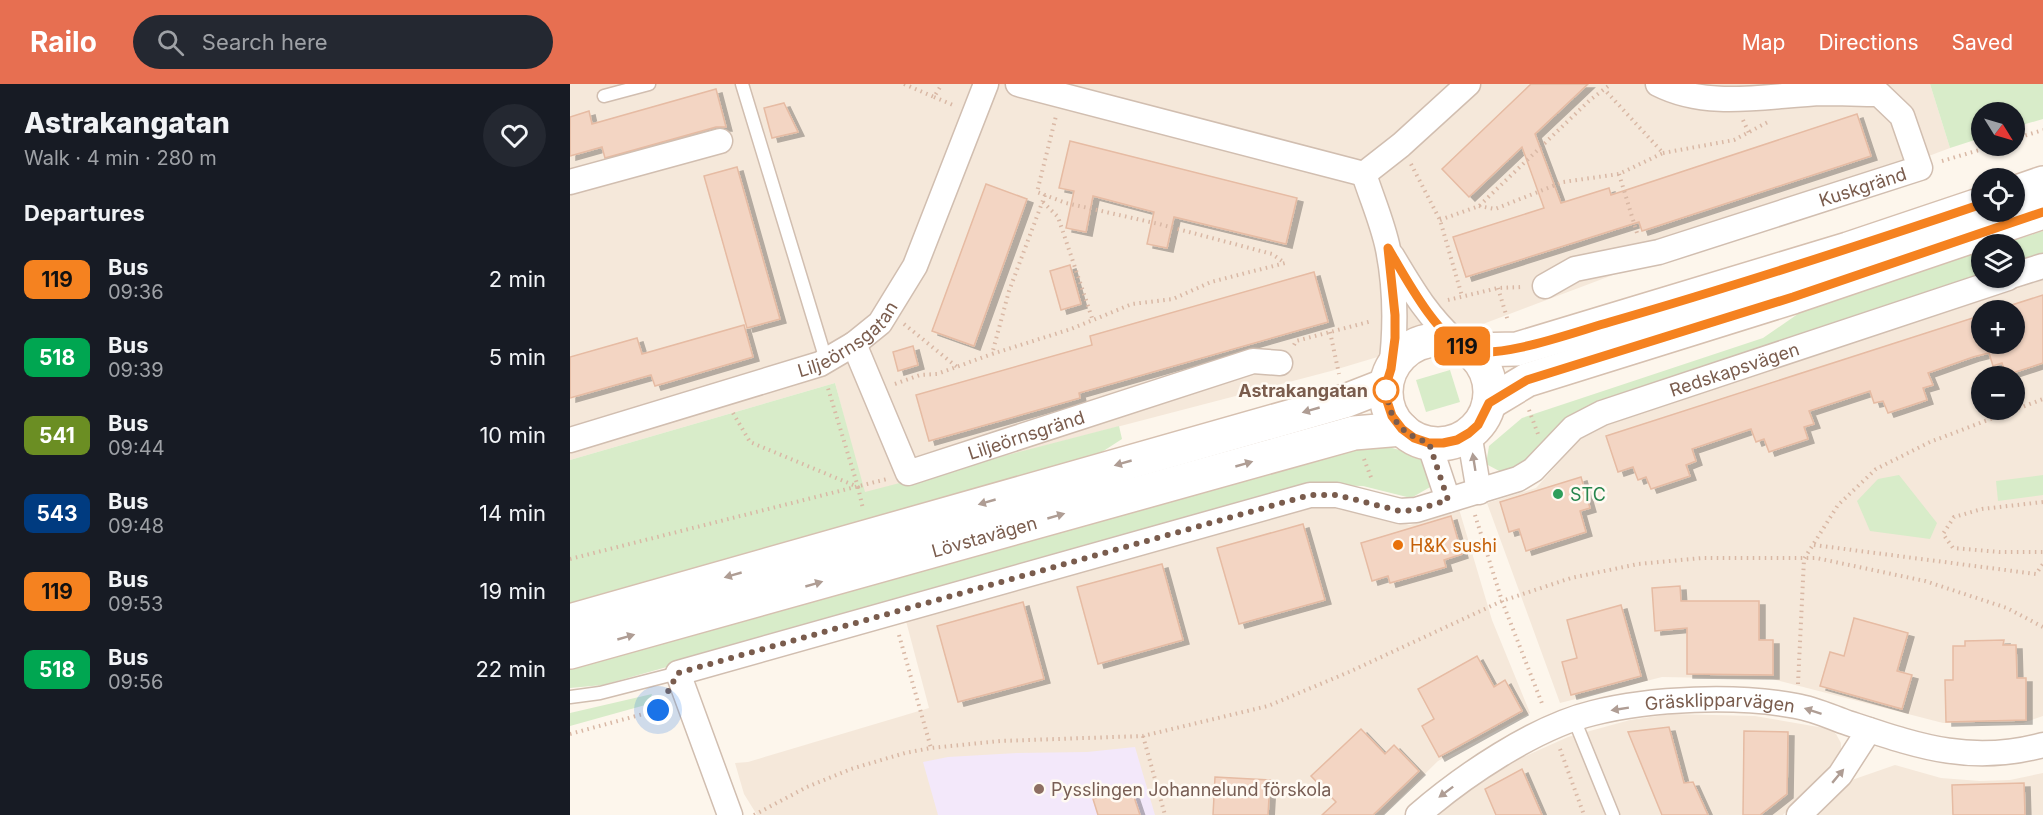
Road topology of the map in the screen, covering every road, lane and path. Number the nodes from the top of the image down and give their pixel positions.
1 (649, 84) edge
2 (742, 84) edge
3 (904, 84) edge
4 (942, 84) edge
5 (986, 84) edge
6 (1018, 84) edge
7 (1468, 84) edge
8 (1611, 84) edge
9 (1658, 84) edge
10 (1604, 89) junction
11 (1061, 95) junction
12 (604, 96) dead end
13 (1777, 116) dead end
14 (2043, 130) edge
15 (2025, 136) edge
16 (720, 141) dead end
17 (1401, 145) junction
18 (1663, 153) junction
19 (1971, 153) edge
20 (1920, 168) junction
21 (1364, 174) junction
22 (1619, 174) junction
23 (570, 182) edge
24 (2043, 183) edge
25 (2025, 189) edge
26 (1045, 195) junction
27 (1042, 201) junction
28 (1479, 206) junction
29 (1971, 208) edge
30 (2043, 212) edge
31 (1440, 220) junction
32 (1388, 248) junction
33 (1643, 255) junction
34 (2043, 266) edge
35 (2025, 272) edge
36 (1545, 286) dead end
37 (1978, 288) edge
38 (1462, 297) dead end
39 (888, 310) junction
40 (1093, 321) junction
41 (854, 344) junction
42 (1463, 347) junction
43 (992, 354) junction
44 (823, 362) junction
45 (1280, 363) dead end
46 (957, 367) junction
47 (1389, 377) junction
48 (874, 392) junction
49 (722, 395) junction
50 (2043, 399) edge
51 (1489, 403) junction
52 (1469, 433) junction
53 (1415, 436) junction
54 (570, 440) edge
55 (908, 473) junction
56 (858, 487) junction
57 (1465, 495) junction
58 (2043, 502) edge
59 (1814, 545) junction
60 (2043, 552) edge
61 (570, 559) edge
62 (1804, 559) junction
63 (2043, 564) edge
64 (1502, 601) junction
65 (892, 612) junction
66 (570, 621) edge
67 (2043, 627) edge
68 (570, 652) edge
69 (678, 673) junction
70 (570, 697) edge
71 (1797, 706) junction
72 (1575, 719) junction
73 (1552, 728) junction
74 (1869, 730) junction
75 (570, 734) edge
76 (1143, 736) junction
77 (2043, 745) edge
78 (931, 748) junction
79 (730, 815) edge
80 (754, 815) edge
81 (1165, 815) edge
82 (1418, 815) edge
83 (1584, 815) edge
84 (1613, 815) edge
85 (1799, 815) edge

1 - 12 lane
2 - 44 lane
3 - 4 path
5 - 39 street, Liljeörnsgatan
6 - 11 street
7 - 17 street
8 - 10 path
9 - 20 street, Kuskgränd
10 - 18 path
10 - 28 path
11 - 21 street
11 - 26 path
13 - 18 path
14 - 15 path
16 - 23 street
17 - 21 street
17 - 31 path
18 - 22 path
19 - 20 path
20 - 33 street, Kuskgränd
21 - 32 street
22 - 28 path
22 - 33 path
24 - 25 street
26 - 27 path
26 - 40 path
27 - 40 path
27 - 43 path
28 - 31 path
29 - 42 street, Lövstavägen
30 - 51 street
31 - 38 path
32 - 42 street
32 - 47 street
33 - 36 street, Kuskgränd
34 - 35 street
37 - 57 street, Redskapsvägen
39 - 41 street, Liljeörnsgatan
39 - 46 path
40 - 43 path
41 - 44 street, Liljeörnsgatan
41 - 48 street
42 - 47 street, Lövstavägen
42 - 51 street
43 - 46 path
44 - 49 street, Liljeörnsgatan
44 - 56 path
45 - 55 street, Liljeörnsgränd
46 - 48 path
47 - 53 street
47 -> 66 street, Lövstavägen
48 - 55 street
49 - 54 street, Liljeörnsgatan
49 - 56 path
50 - 59 path
51 - 52 street
52 - 53 street, Lövstavägen
57 -> 52 street
53 - 57 street
68 -> 53 street, Lövstavägen
55 - 56 path
56 - 61 path
57 - 64 path
57 - 65 street, Redskapsvägen
58 - 60 path
59 - 62 path
59 - 63 path
62 - 64 path
62 - 67 path
62 - 71 path
64 - 73 path
64 - 76 path
65 - 69 street, Redskapsvägen
65 - 78 path
69 - 70 lane, Redskapsvägen
69 - 75 path
69 - 79 street
71 -> 72 street, Gräsklipparvägen
74 -> 71 street, Gräsklipparvägen
72 - 73 street, Gräsklipparvägen
72 - 84 lane
73 -> 82 street, Gräsklipparvägen
73 - 83 path
74 - 77 street, Gräsklipparvägen
85 -> 74 street
76 - 78 path
76 - 81 path
78 - 80 path

